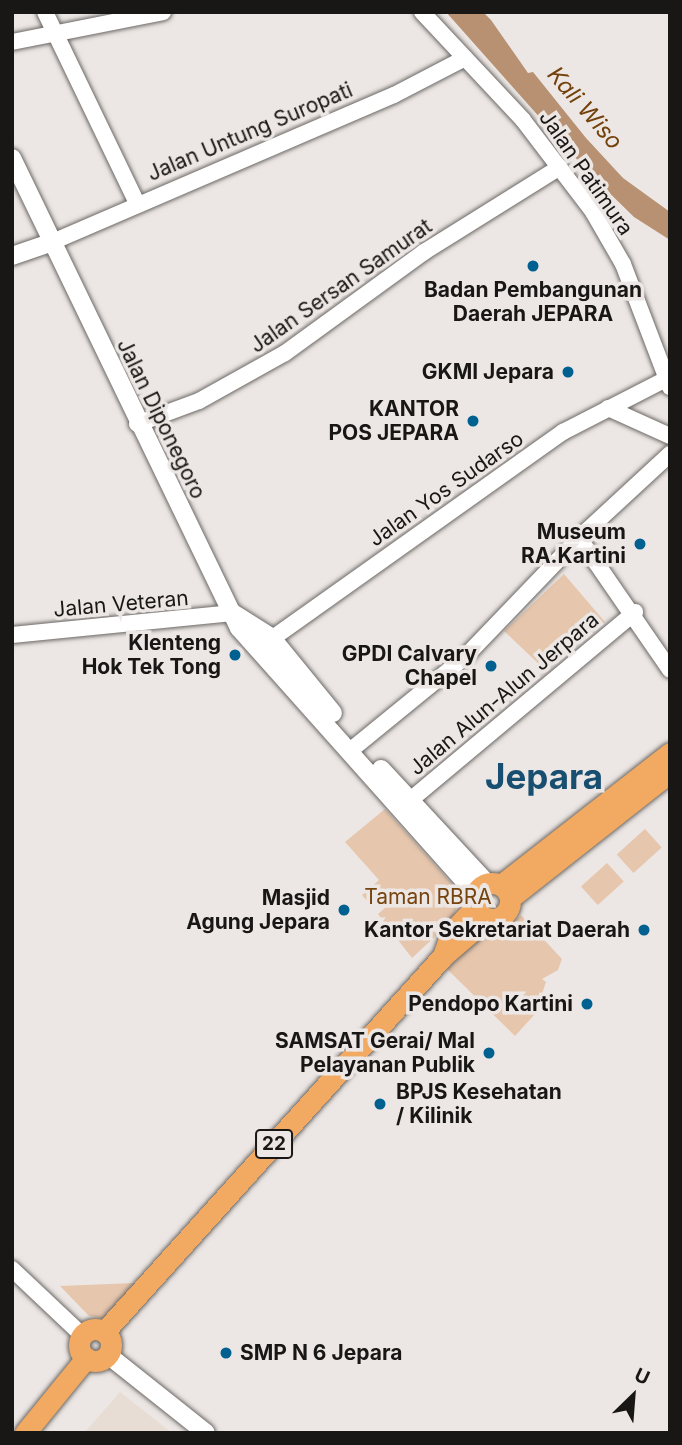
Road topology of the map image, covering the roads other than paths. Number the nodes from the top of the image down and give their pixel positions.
1 (45, 12) edge
2 (163, 12) edge
3 (422, 12) edge
4 (53, 30) junction
5 (12, 42) edge
6 (465, 58) junction
7 (12, 158) edge
8 (560, 167) junction
9 (137, 203) junction
10 (50, 243) junction
11 (12, 256) edge
12 (669, 381) edge
13 (608, 408) junction
14 (137, 424) junction
15 (670, 436) edge
16 (670, 454) edge
17 (579, 538) junction
18 (635, 612) junction
19 (233, 613) junction
20 (12, 635) edge
21 (265, 643) junction
22 (670, 670) edge
23 (354, 746) junction
24 (670, 752) edge
25 (670, 772) edge
26 (405, 804) junction
27 (489, 897) junction
28 (12, 1269) edge
29 (104, 1332) junction
30 (82, 1335) junction
31 (108, 1354) junction
32 (86, 1358) junction
33 (24, 1433) edge
34 (206, 1433) edge

1 - 4 street
2 - 4 street
3 - 6 street, Jalan Patimura
4 - 5 street
4 - 9 street
6 - 8 street, Jalan Patimura
6 - 9 street, Jalan Untung Suropati
7 - 10 main road, Jalan Diponegoro
8 - 12 street, Jalan Patimura
8 - 14 street, Jalan Sersan Samurat
9 - 10 street, Jalan Untung Suropati
10 - 11 main road
10 - 14 main road, Jalan Diponegoro
12 - 13 street, Jalan Yos Sudarso
13 - 15 street
13 - 21 street, Jalan Yos Sudarso
14 - 19 main road, Jalan Diponegoro
16 - 17 street
17 - 18 street
17 - 23 street
18 - 22 street
18 - 26 street, Jalan Alun-Alun Jerpara
19 - 20 street, Jalan Veteran
19 - 21 main road
21 - 23 main road
23 - 26 main road
24 - 27 highway, 22
25 - 27 highway, 22
26 - 27 main road
27 - 29 highway, 22
28 - 30 street
29 - 30 highway
29 - 31 highway
30 - 32 highway
31 - 32 highway
31 - 34 main road
32 - 33 highway

